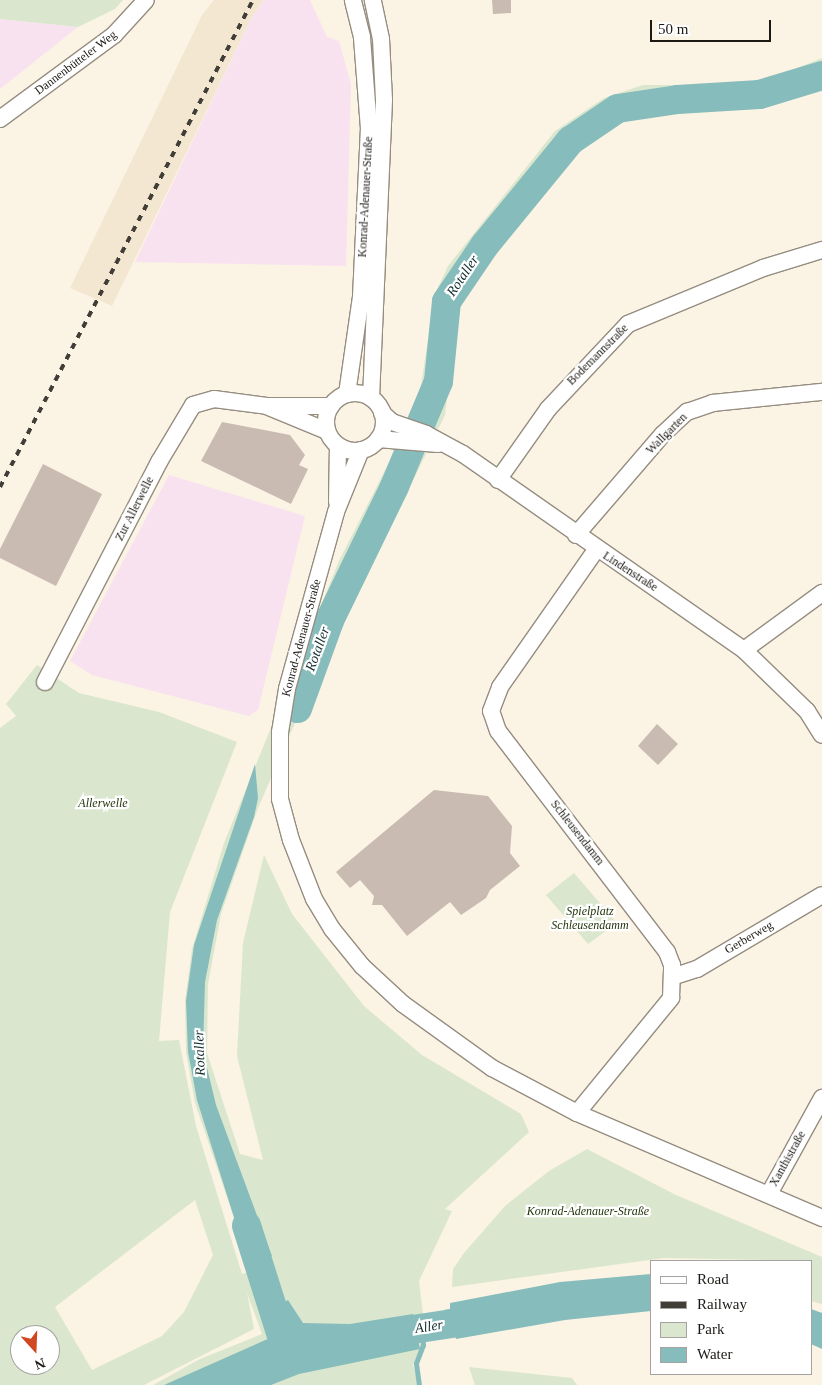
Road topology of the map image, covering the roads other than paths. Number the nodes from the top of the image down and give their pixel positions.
1 (146, 0) edge
2 (353, 0) edge
3 (373, 0) edge
4 (0, 119) edge
5 (822, 250) edge
6 (822, 392) edge
7 (347, 394) junction
8 (370, 398) junction
9 (267, 406) junction
10 (331, 406) junction
11 (382, 413) junction
12 (327, 431) junction
13 (405, 433) junction
14 (378, 439) junction
15 (338, 446) junction
16 (361, 450) junction
17 (498, 480) junction
18 (336, 512) junction
19 (576, 535) junction
20 (596, 550) junction
21 (822, 593) edge
22 (744, 650) junction
23 (45, 682) dead end
24 (807, 711) junction
25 (822, 719) edge
26 (822, 735) edge
27 (822, 895) edge
28 (675, 976) junction
29 (822, 1098) edge
30 (578, 1113) junction
31 (769, 1194) junction
32 (822, 1218) edge

1 - 4 street, Dannenbütteler Weg
2 - 7 street, Konrad-Adenauer-Straße
3 - 8 street, Konrad-Adenauer-Straße
5 - 17 street, Bodemannstraße
6 - 19 street, Wallgarten
7 - 8 street
7 - 10 street
8 - 11 street
9 - 10 street, Zur Allerwelle
9 - 12 street, Zur Allerwelle
9 - 23 street, Zur Allerwelle
10 - 12 street
11 - 13 street, Lindenstraße
11 - 14 street
12 - 15 street
13 - 14 street, Lindenstraße
13 - 17 street, Lindenstraße
14 - 16 street
15 - 16 street
15 - 18 street, Konrad-Adenauer-Straße
16 - 18 street, Konrad-Adenauer-Straße
17 - 19 street, Lindenstraße
18 - 30 street, Konrad-Adenauer-Straße
19 - 20 street, Lindenstraße
20 - 22 street, Lindenstraße
20 - 28 street, Schleusendamm
21 - 22 street
22 - 24 street, Lindenstraße
24 - 25 street, Lindenstraße
24 - 26 street, Lindenstraße
27 - 28 street, Gerberweg
28 - 30 street
29 - 31 street, Xanthistraße
30 - 31 street, Konrad-Adenauer-Straße
31 - 32 street, Konrad-Adenauer-Straße

